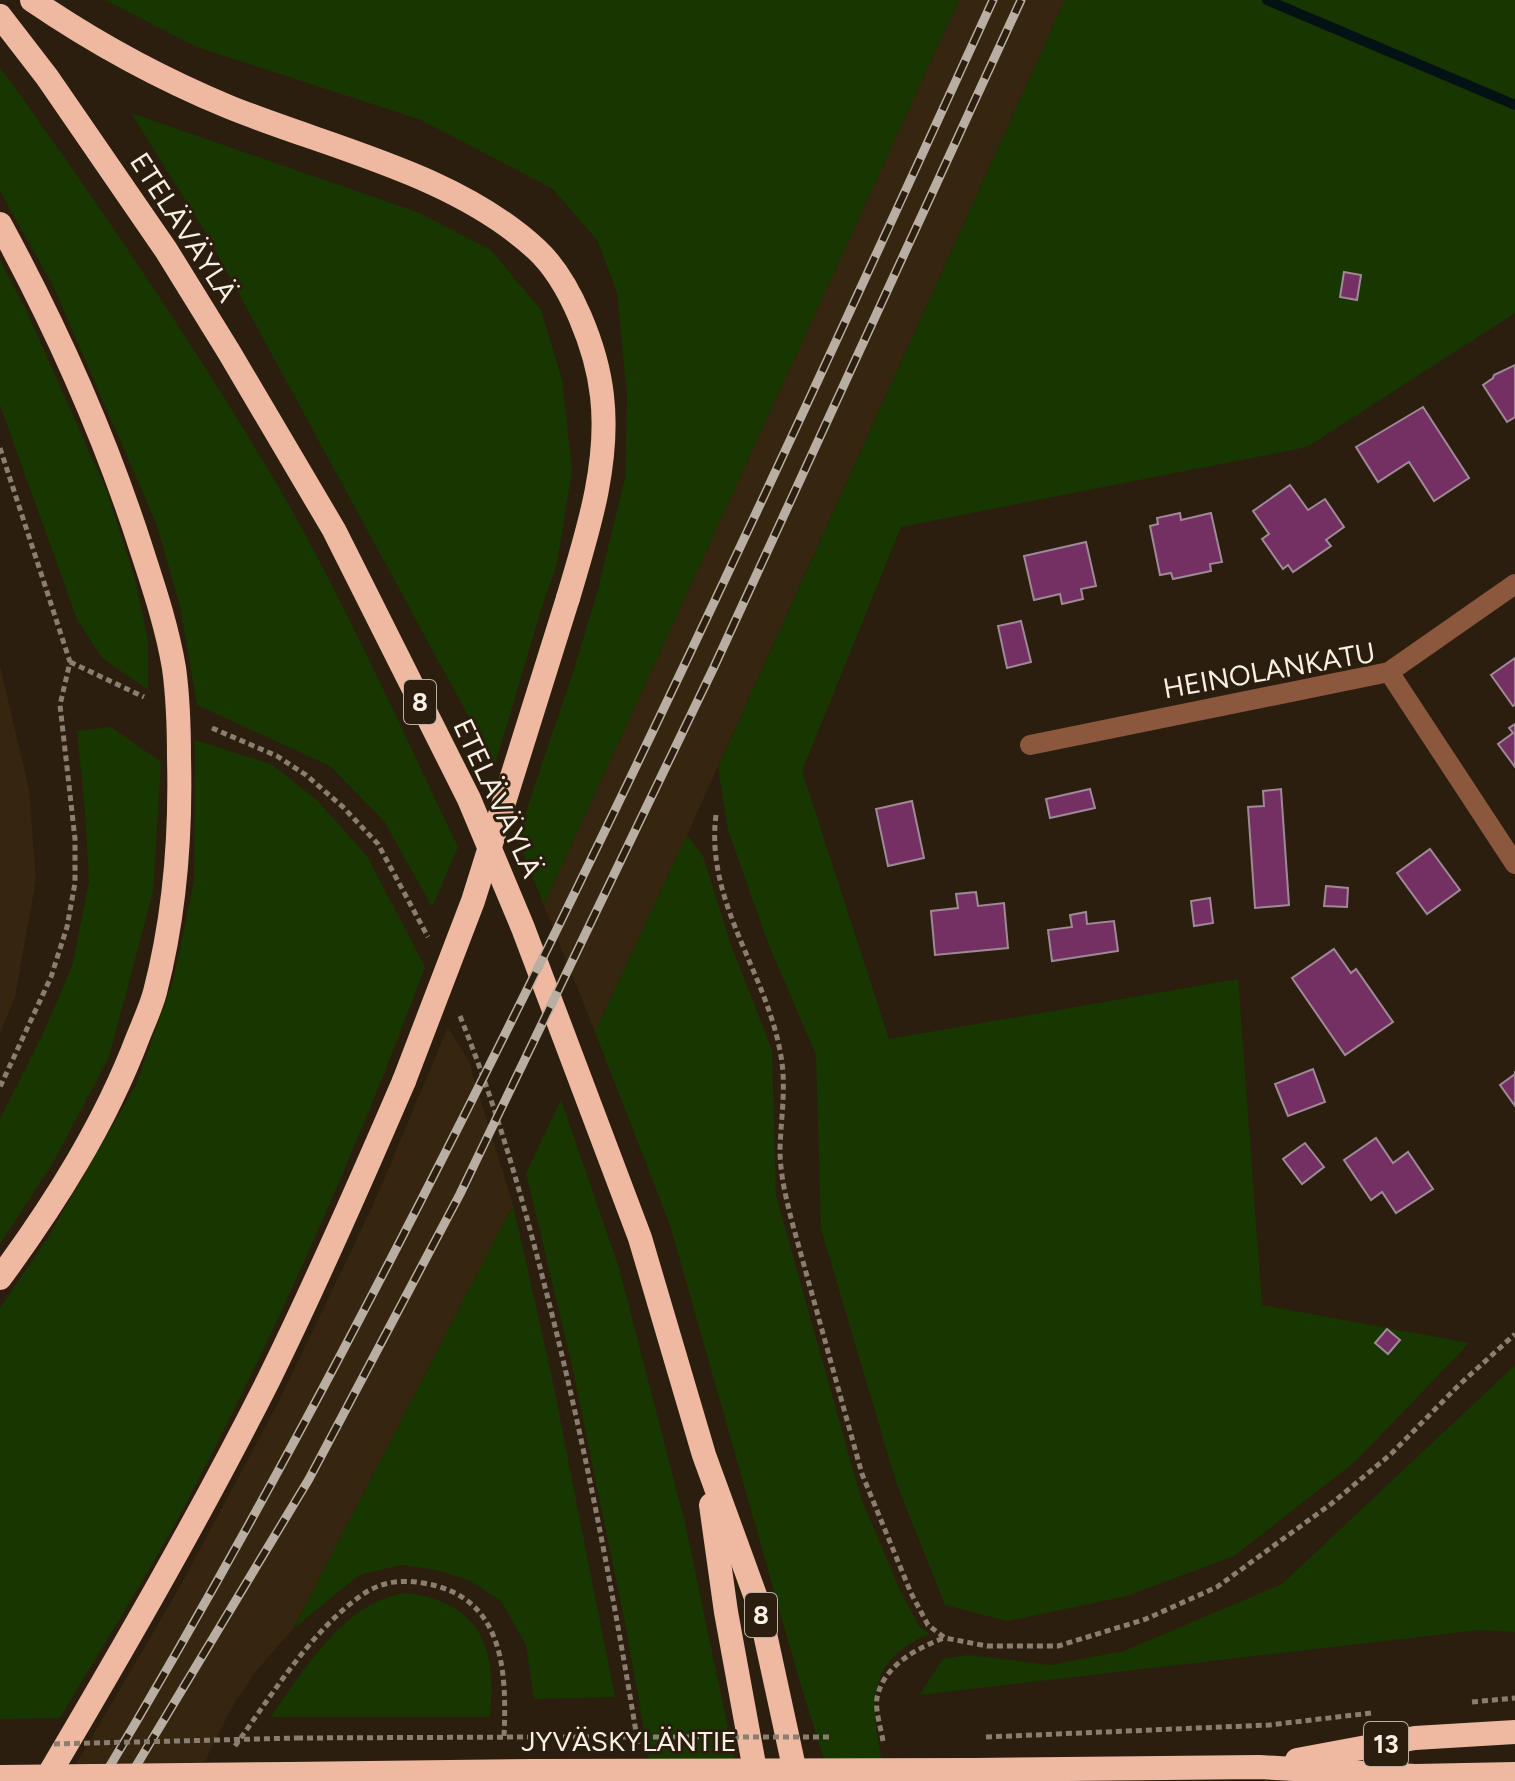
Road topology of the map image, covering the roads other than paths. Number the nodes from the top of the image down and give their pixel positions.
1 (32, 0) edge
2 (0, 16) edge
3 (0, 224) edge
4 (1515, 584) edge
5 (1389, 672) junction
6 (1030, 745) dead end
7 (1515, 864) edge
8 (0, 1278) edge
9 (704, 1455) junction
10 (1515, 1732) edge
11 (1259, 1767) junction
12 (1515, 1774) edge
13 (0, 1777) edge
14 (45, 1781) edge
15 (757, 1781) edge
16 (797, 1781) edge

1 - 14 highway, bridge
2 - 9 highway, ETELÄVÄYLÄ / 8
3 - 8 highway
4 - 5 street
5 - 6 street, HEINOLANKATU
5 - 7 street, HEINOLANKATU
9 - 15 highway, ETELÄVÄYLÄ / 8
9 - 16 highway, ETELÄVÄYLÄ / 8
10 - 11 highway, JYVÄSKYLÄNTIE / 13
11 - 12 highway, JYVÄSKYLÄNTIE / 13
11 - 13 highway, JYVÄSKYLÄNTIE / 13, bridge

